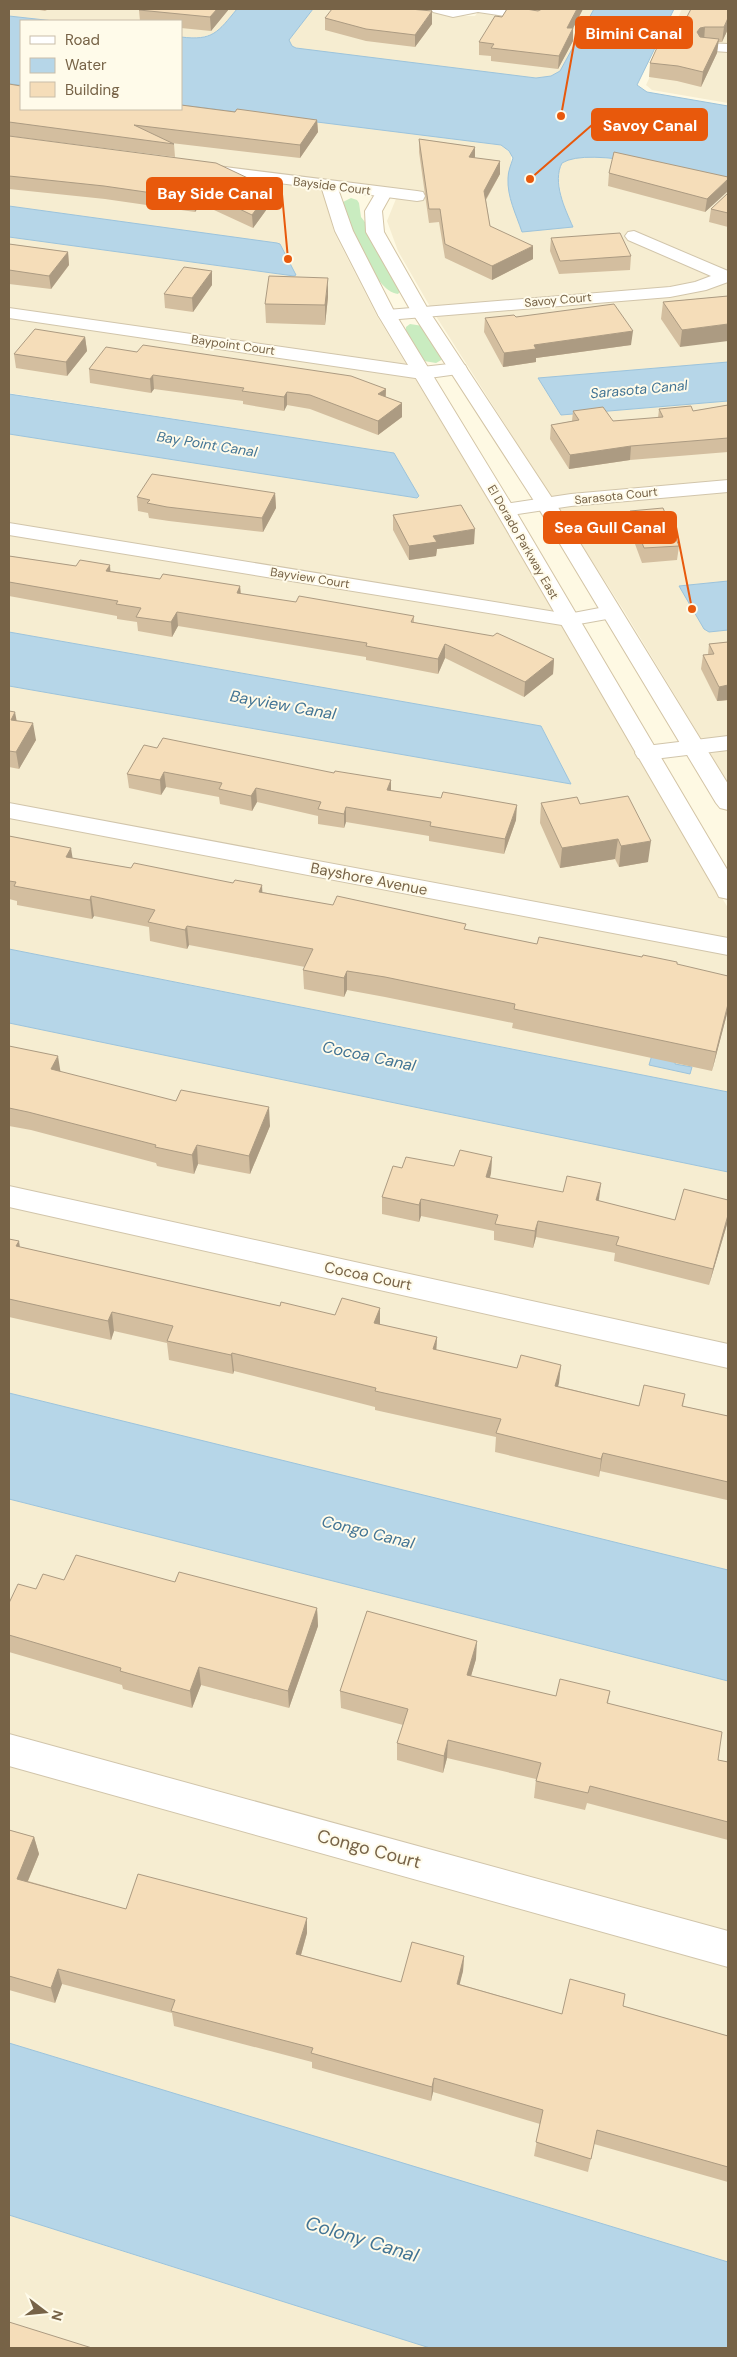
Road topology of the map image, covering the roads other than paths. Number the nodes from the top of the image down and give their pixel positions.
1 (438, 9) edge
2 (473, 9) edge
3 (482, 9) edge
4 (538, 17) edge
5 (704, 47) edge
6 (728, 48) edge
7 (184, 166) edge
8 (329, 186) junction
9 (384, 193) junction
10 (418, 196) dead end
11 (634, 236) dead end
12 (727, 276) edge
13 (420, 311) junction
14 (9, 313) edge
15 (387, 315) junction
16 (458, 369) junction
17 (422, 373) junction
18 (728, 486) edge
19 (546, 504) junction
20 (505, 510) junction
21 (9, 529) edge
22 (610, 612) junction
23 (568, 620) junction
24 (728, 743) edge
25 (693, 747) junction
26 (646, 752) junction
27 (728, 803) edge
28 (9, 810) edge
29 (728, 891) edge
30 (728, 947) edge
31 (9, 1196) edge
32 (728, 1356) edge
33 (9, 1750) edge
34 (728, 1949) edge

1 - 2 street
3 - 4 street
5 - 6 street
7 - 8 street, Bayside Court
8 - 9 street, Bayside Court
8 - 15 street, El Dorado Parkway East
9 - 10 street, Bayside Court
9 - 13 street
11 - 12 street, Savoy Court
12 - 13 street, Savoy Court
13 - 15 street, Savoy Court
13 - 16 street
14 - 17 street, Baypoint Court
15 - 17 street, El Dorado Parkway East
16 - 17 street, Baypoint Court
16 - 19 street
17 - 20 street, El Dorado Parkway East
18 - 19 street, Sarasota Court
19 - 20 street, Sarasota Court
19 - 22 street
20 - 23 street, El Dorado Parkway East
21 - 23 street, Bayview Court
22 - 23 street, Bayview Court
22 - 25 street
23 - 26 street, El Dorado Parkway East
24 - 25 street
25 - 26 street
25 - 27 street
26 - 29 street, El Dorado Parkway East
28 - 30 street, Bayshore Avenue
31 - 32 street, Cocoa Court
33 - 34 street, Congo Court

